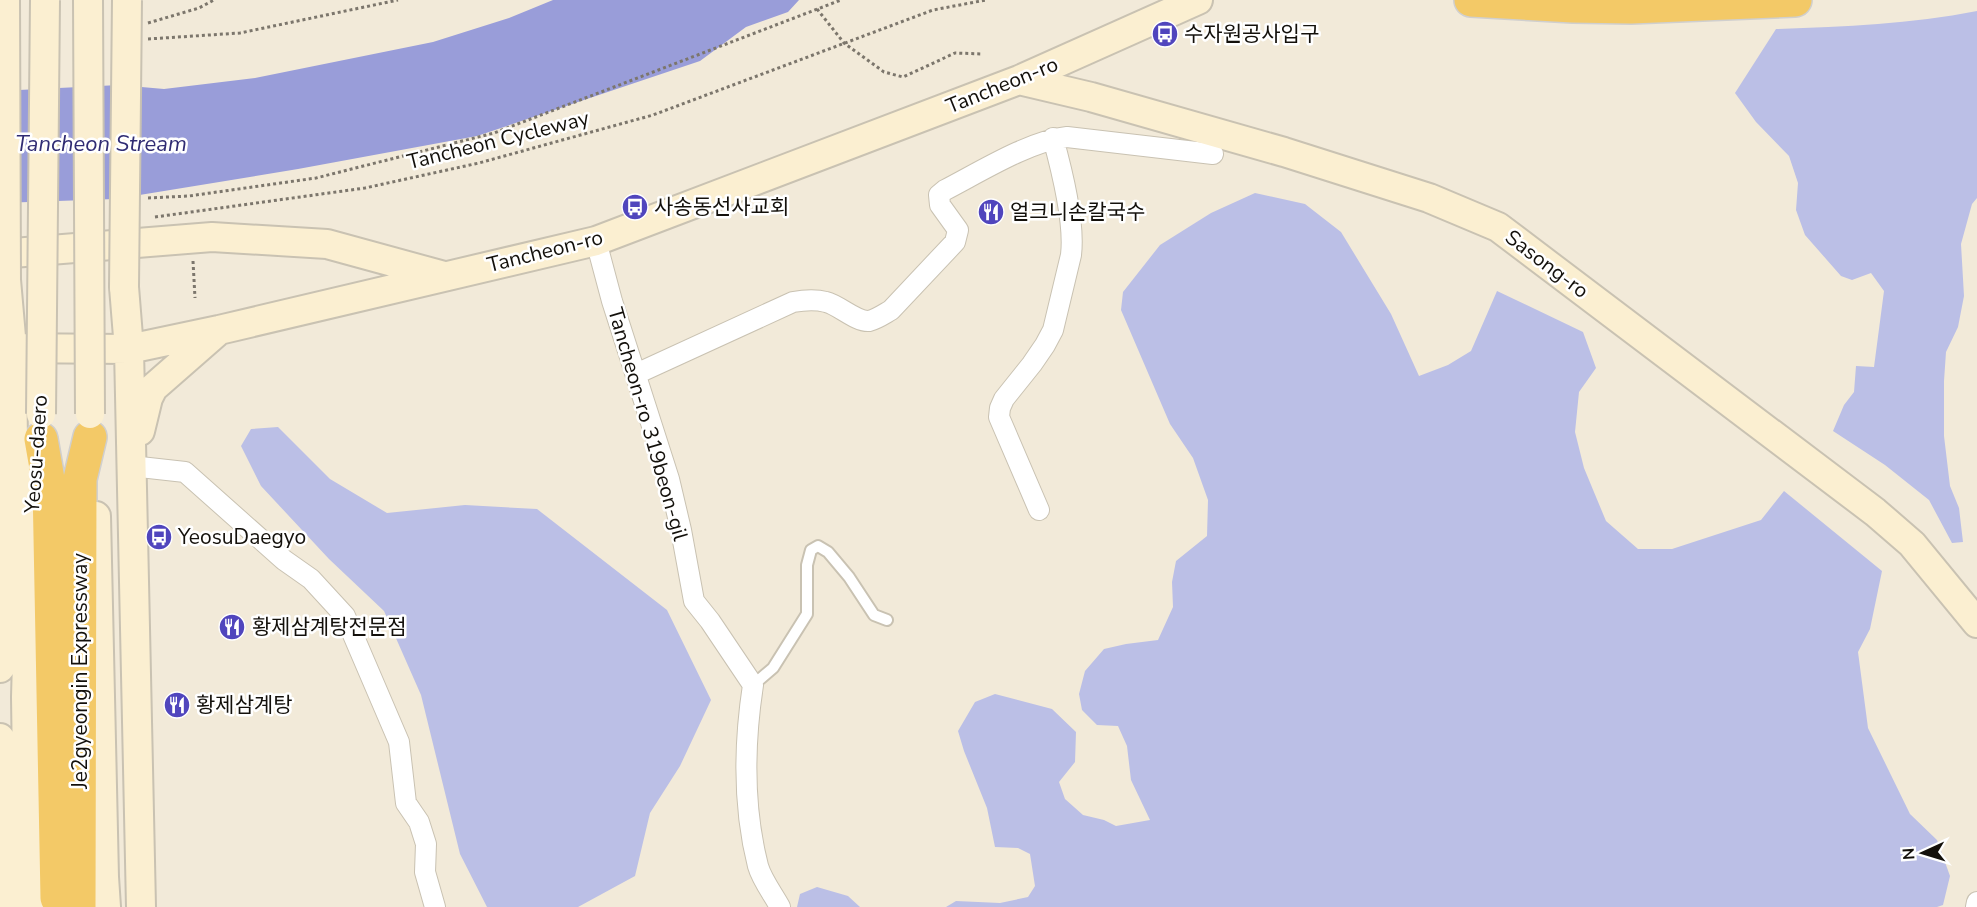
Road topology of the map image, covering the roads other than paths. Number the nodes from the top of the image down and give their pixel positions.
1 (5, 0) edge
2 (45, 0) edge
3 (88, 0) edge
4 (127, 0) edge
5 (1198, 0) edge
6 (1472, 0) edge
7 (1795, 0) edge
8 (1019, 80) junction
9 (1053, 138) junction
10 (1213, 154) dead end
11 (596, 240) junction
12 (3, 267) edge
13 (446, 276) junction
14 (219, 330) junction
15 (6, 348) edge
16 (129, 349) junction
17 (636, 374) junction
18 (0, 414) edge
19 (90, 425) junction
20 (32, 433) junction
21 (131, 466) junction
22 (1039, 510) dead end
23 (887, 620) dead end
24 (1977, 623) edge
25 (0, 668) edge
26 (753, 685) junction
27 (0, 738) edge
28 (1977, 902) edge
29 (3, 907) edge
30 (29, 907) edge
31 (57, 907) edge
32 (79, 907) edge
33 (106, 907) edge
34 (141, 907) edge
35 (435, 907) edge
36 (780, 907) edge
37 (1976, 907) edge

1 - 12 main road, bridge
2 - 20 main road, Yeosu-daero, bridge
3 - 19 main road, bridge
4 - 16 main road, bridge
5 - 8 main road, Tancheon-ro
6 - 7 highway
8 - 11 main road, Tancheon-ro
8 - 24 main road, Sasong-ro
9 - 10 street
9 - 17 street
9 - 22 street
11 - 13 main road, Tancheon-ro
11 - 17 street, Tancheon-ro 319beon-gil
12 - 13 main road
12 - 15 main road
13 - 14 main road, Tancheon-ro
14 - 16 main road, Tancheon-ro
14 - 21 main road
15 - 16 main road, Tancheon-ro
15 - 20 main road
16 - 21 main road
17 - 26 street, Tancheon-ro 319beon-gil
18 - 20 main road
19 - 32 highway, Je2gyeongin Expressway
19 - 33 main road
20 - 25 main road
20 - 30 main road, Yeosu-daero
20 - 31 highway, Je2gyeongin Expressway
21 - 34 main road
21 - 35 street
23 - 26 lane
26 - 36 street
27 - 29 main road
28 - 37 street

